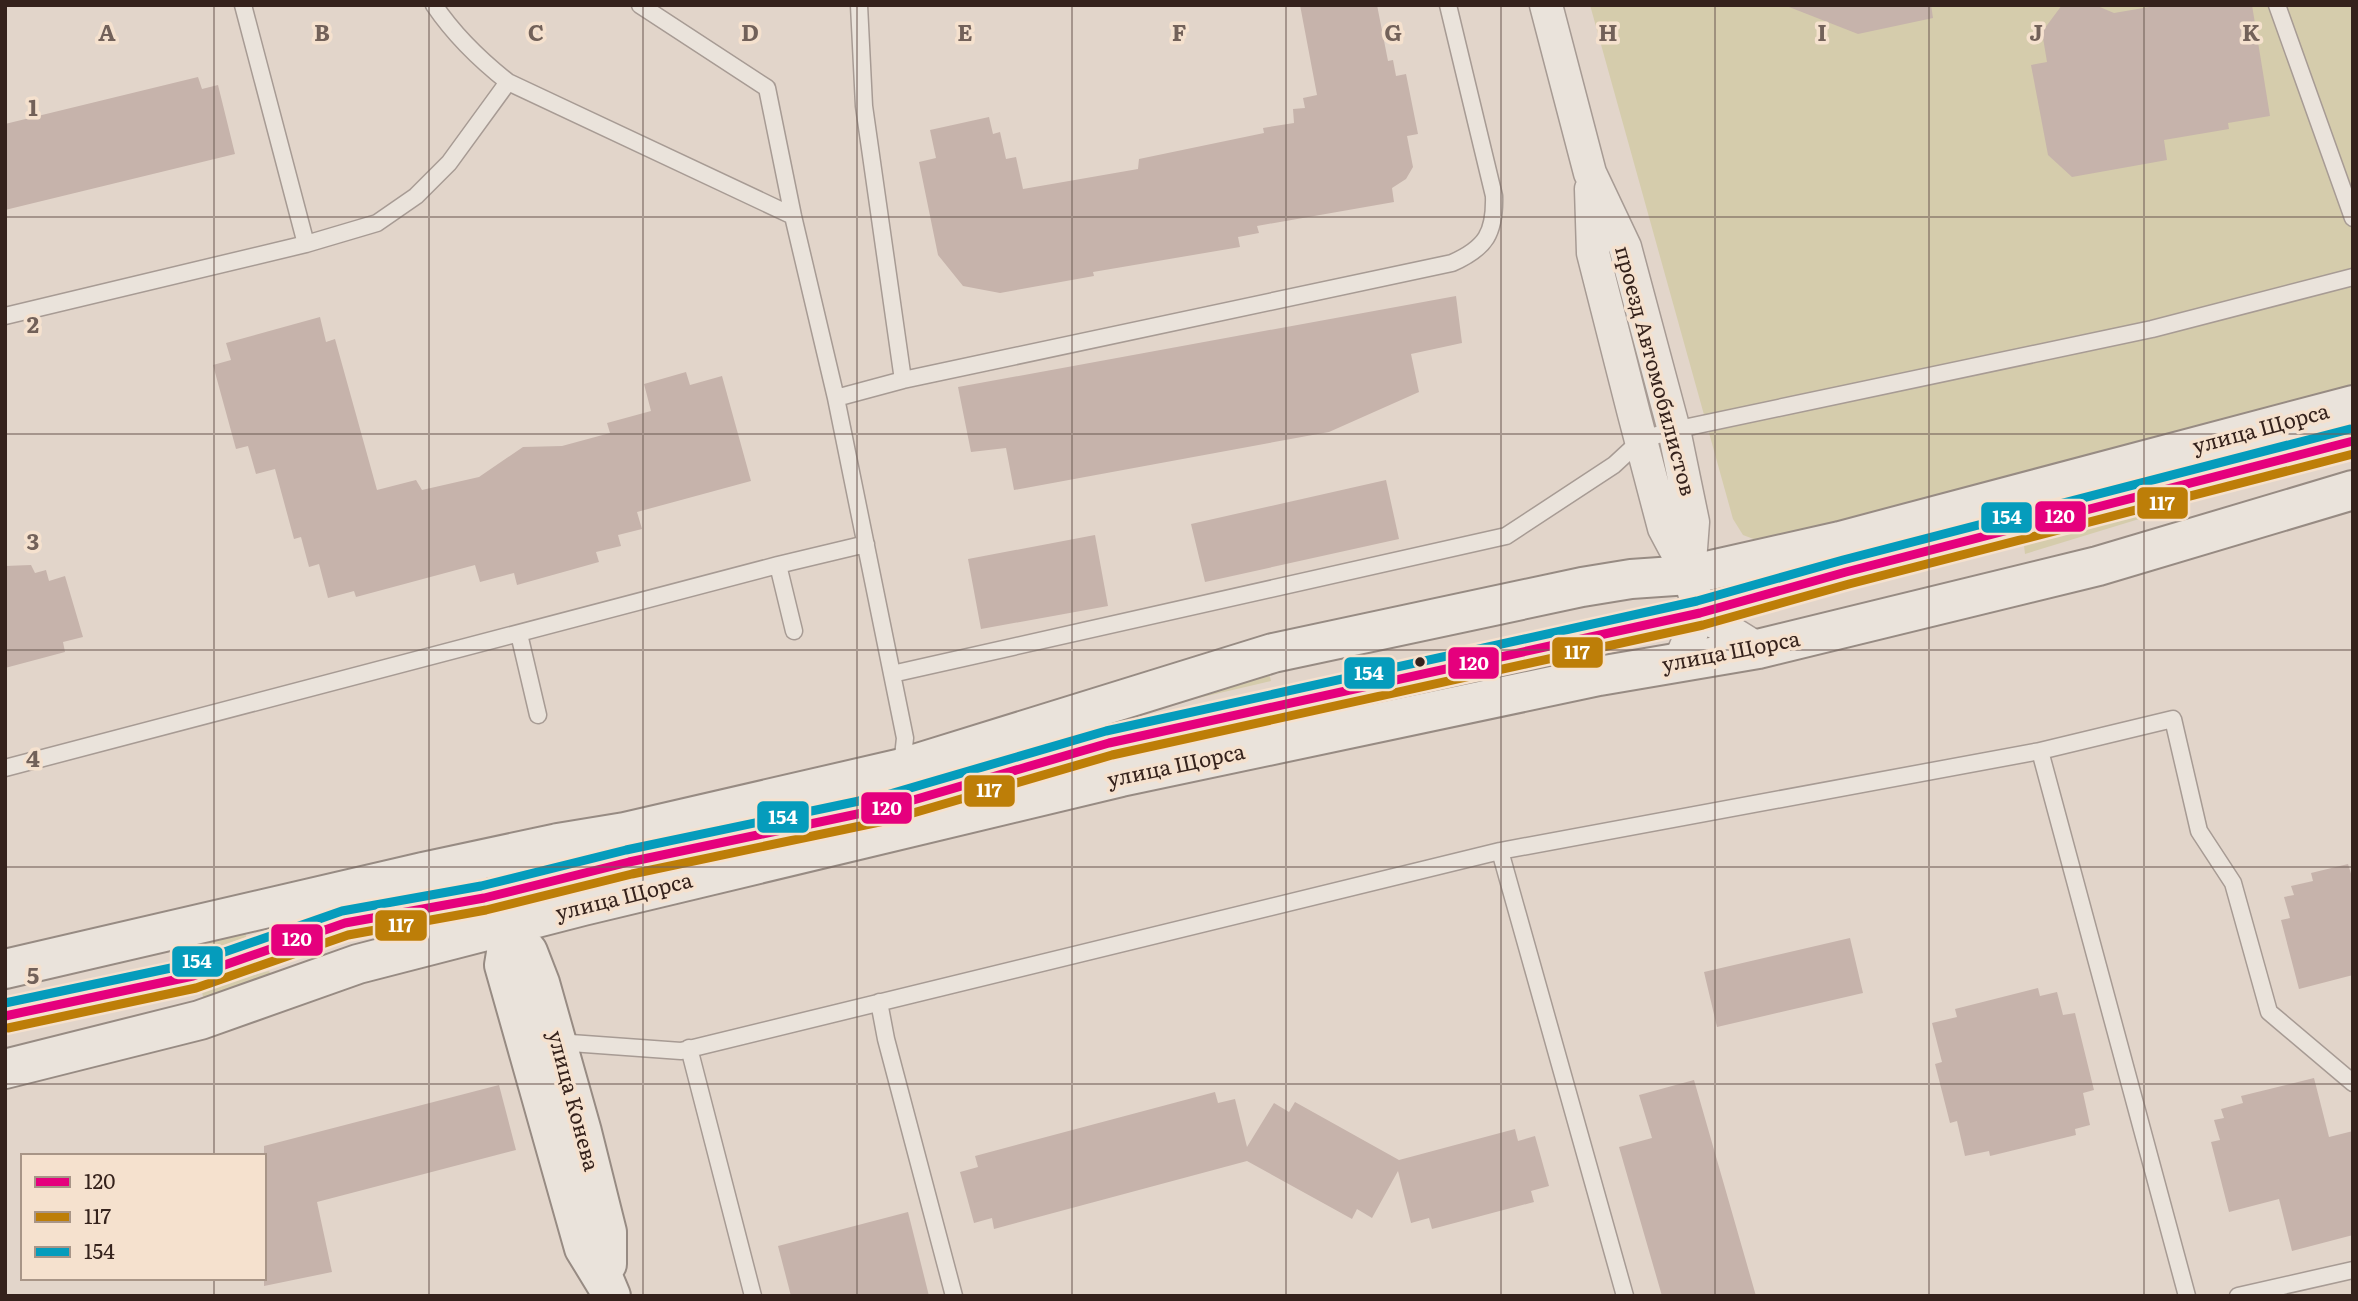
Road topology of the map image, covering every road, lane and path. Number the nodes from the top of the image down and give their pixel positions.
1 (243, 5) edge
2 (434, 5) edge
3 (640, 5) edge
4 (859, 5) edge
5 (1448, 5) edge
6 (1546, 5) edge
7 (2279, 6) edge
8 (509, 82) junction
9 (1590, 173) junction
10 (793, 216) junction
11 (2353, 218) edge
12 (306, 244) junction
13 (2353, 277) edge
14 (5, 316) edge
15 (903, 380) junction
16 (836, 398) junction
17 (2353, 405) edge
18 (1674, 430) junction
19 (1641, 440) junction
20 (2353, 441) edge
21 (2353, 490) edge
22 (866, 544) junction
23 (778, 565) junction
24 (1689, 575) junction
25 (1700, 613) junction
26 (794, 631) dead end
27 (519, 634) junction
28 (1758, 649) junction
29 (1679, 663) junction
30 (892, 674) junction
31 (538, 715) dead end
32 (2040, 751) junction
33 (5, 768) edge
34 (902, 768) junction
35 (558, 844) junction
36 (1500, 852) junction
37 (423, 872) junction
38 (503, 905) junction
39 (583, 906) junction
40 (452, 940) junction
41 (504, 965) junction
42 (5, 969) edge
43 (540, 984) junction
44 (879, 1002) junction
45 (5, 1016) edge
46 (557, 1042) junction
47 (689, 1048) junction
48 (5, 1069) edge
49 (2353, 1083) edge
50 (2353, 1270) edge
51 (608, 1290) edge
52 (753, 1296) edge
53 (954, 1296) edge
54 (1625, 1296) edge
55 (2187, 1296) edge
56 (2238, 1296) edge

1 - 12 lane
2 - 8 lane
3 - 10 lane
4 - 15 lane
5 - 15 lane
6 - 9 street, проезд Автомобилистов
7 - 11 lane
8 - 10 lane
8 - 12 lane
9 - 18 street, проезд Автомобилистов
9 - 19 street, проезд Автомобилистов
10 - 16 lane
12 - 14 lane
13 - 18 lane
15 - 16 lane
16 - 22 lane
17 - 24 main road, улица Щорса
18 - 19 lane
18 - 24 street, проезд Автомобилистов
19 - 24 street, проезд Автомобилистов
19 - 30 lane
20 - 25 street, улица Щорса
21 - 28 main road, улица Щорса
22 - 23 lane
22 - 30 lane
23 - 26 lane
23 - 27 lane
24 - 25 street, проезд Автомобилистов
24 - 34 main road, улица Щорса
25 - 28 street
25 - 29 street
25 - 38 street, улица Щорса
27 - 31 lane
27 - 33 lane
28 - 29 main road, улица Щорса
29 - 39 main road, улица Щорса
30 - 34 lane
32 - 36 lane
32 - 49 lane
32 - 55 lane
34 - 35 main road, улица Щорса
35 - 37 main road, улица Щорса
35 - 38 main road
36 - 44 lane
36 - 54 lane
37 - 38 main road
37 - 42 main road, улица Щорса
38 - 39 main road, улица Щорса
38 - 40 main road, улица Щорса
38 - 41 main road, улица Конева
38 - 43 main road, улица Конева
38 - 45 street, улица Щорса
39 - 43 main road
40 - 41 main road
40 - 48 main road, улица Щорса
41 - 51 main road, улица Конева
43 - 46 main road, улица Конева
44 - 47 lane
44 - 53 lane
46 - 47 lane
46 - 51 main road, улица Конева
47 - 52 lane
50 - 56 lane

